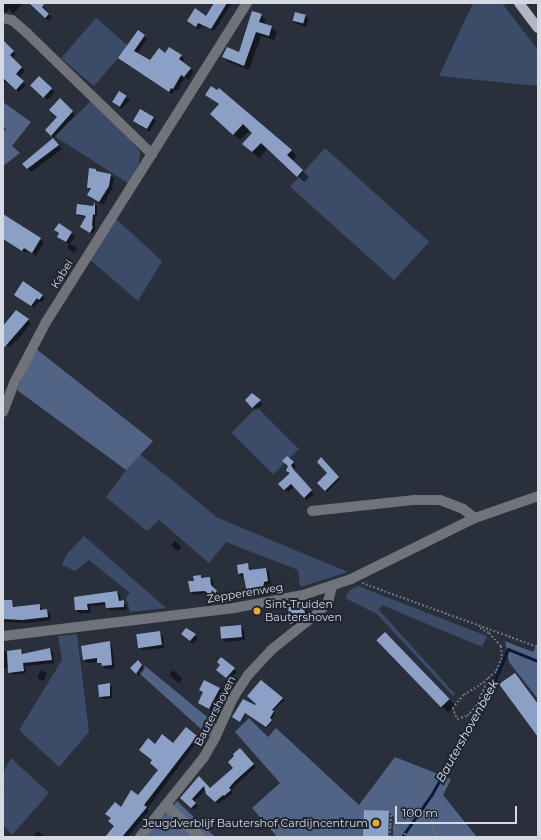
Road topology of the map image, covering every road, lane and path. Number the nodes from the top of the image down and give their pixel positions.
1 (247, 3) edge
2 (519, 3) edge
3 (3, 18) edge
4 (538, 28) edge
5 (152, 154) junction
6 (3, 412) edge
7 (538, 496) edge
8 (312, 511) dead end
9 (475, 518) junction
10 (351, 579) junction
11 (332, 587) junction
12 (475, 625) junction
13 (3, 636) edge
14 (538, 648) edge
15 (488, 679) junction
16 (166, 805) junction
17 (424, 811) dead end
18 (391, 812) dead end
19 (390, 826) junction
20 (435, 836) edge
21 (140, 837) edge
22 (200, 837) edge
23 (389, 837) edge
24 (411, 837) edge
25 (432, 837) edge

1 - 5 street, Kabei
2 - 4 main road
3 - 5 street
5 - 6 street, Kabei
7 - 9 street, Zepperenweg
8 - 9 street
9 - 10 street, Zepperenweg
10 - 11 street, Zepperenweg
10 - 12 path
11 - 13 street, Zepperenweg
11 - 16 street, Bautershoven
12 - 14 path
12 - 15 path
15 - 15 path
16 - 21 street, Bautershoven
16 - 22 street
17 - 20 path
18 - 19 path
19 - 23 path
19 - 24 path
20 - 25 path

